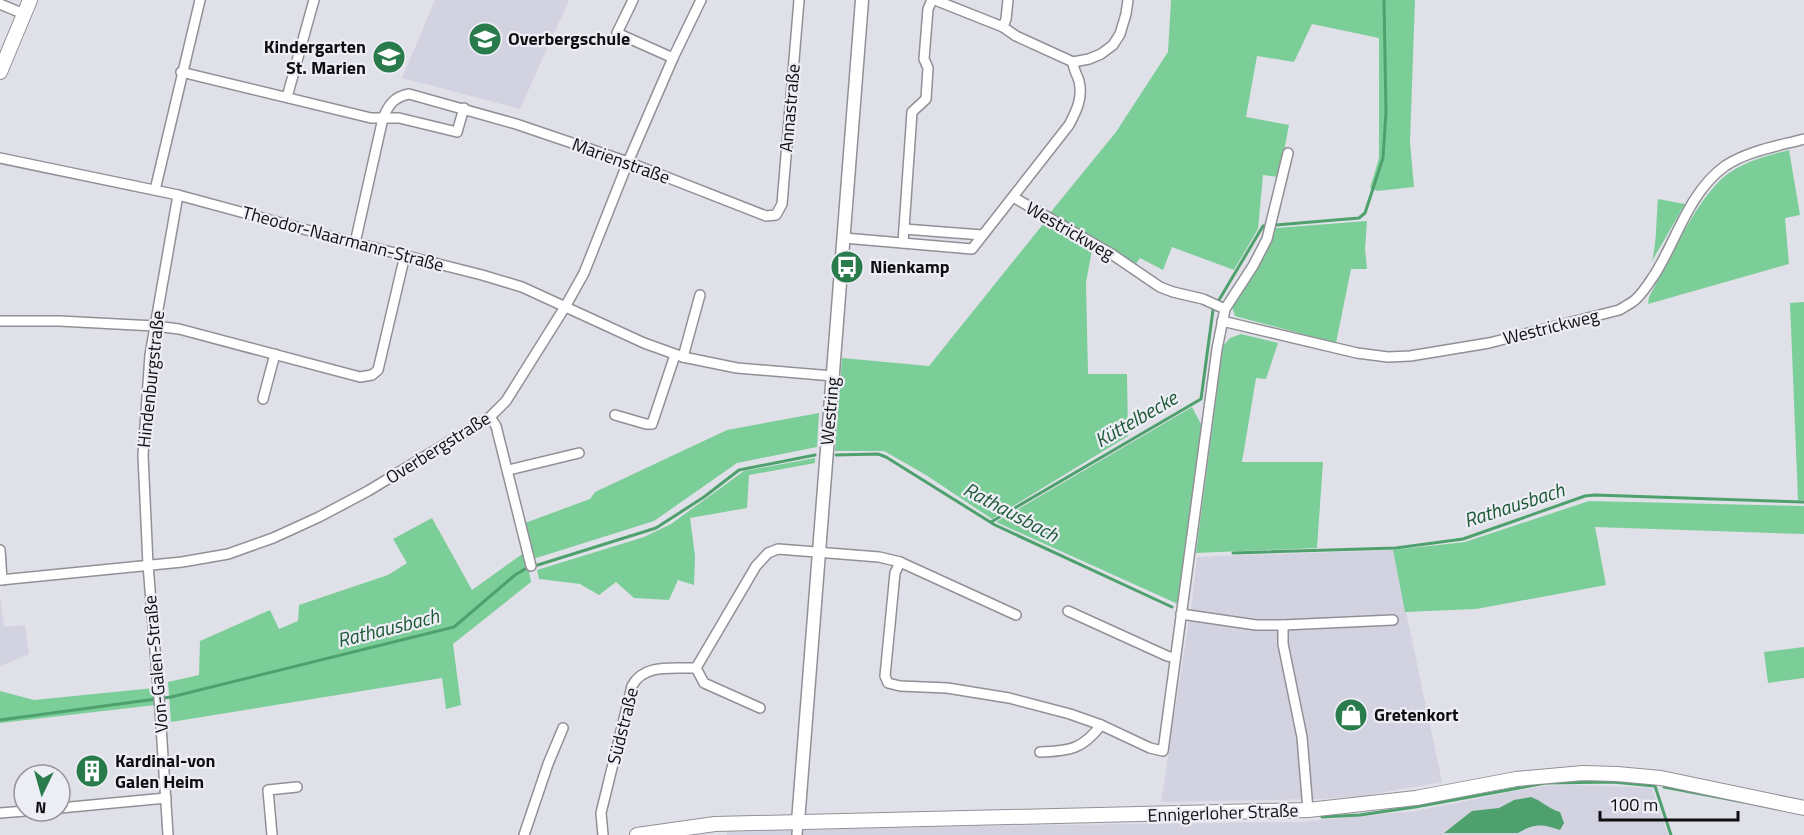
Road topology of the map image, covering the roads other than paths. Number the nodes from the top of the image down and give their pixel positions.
1 (30, 0) edge
2 (200, 0) edge
3 (314, 0) edge
4 (633, 0) edge
5 (701, 0) edge
6 (799, 0) edge
7 (862, 0) edge
8 (933, 0) edge
9 (1008, 0) edge
10 (1128, 0) edge
11 (0, 4) edge
12 (24, 14) junction
13 (1004, 27) junction
14 (673, 58) junction
15 (1073, 62) junction
16 (0, 72) edge
17 (181, 72) junction
18 (287, 97) junction
19 (464, 108) junction
20 (383, 118) junction
21 (1804, 139) edge
22 (1288, 153) dead end
23 (0, 158) edge
24 (628, 162) junction
25 (154, 190) junction
26 (178, 195) junction
27 (1013, 197) junction
28 (776, 215) joint
29 (904, 229) junction
30 (982, 235) junction
31 (844, 238) junction
32 (355, 243) junction
33 (903, 243) junction
34 (405, 255) junction
35 (700, 295) dead end
36 (565, 307) junction
37 (1225, 309) junction
38 (0, 321) edge
39 (1222, 321) junction
40 (155, 326) junction
41 (275, 354) junction
42 (679, 356) junction
43 (833, 376) junction
44 (263, 399) dead end
45 (615, 415) dead end
46 (490, 417) junction
47 (579, 453) dead end
48 (508, 470) junction
49 (0, 550) edge
50 (819, 552) junction
51 (900, 562) junction
52 (148, 565) junction
53 (531, 566) dead end
54 (1, 580) edge
55 (1068, 611) dead end
56 (1181, 614) junction
57 (1016, 615) dead end
58 (1393, 620) dead end
59 (1283, 625) junction
60 (1175, 658) junction
61 (696, 668) junction
62 (760, 708) dead end
63 (1101, 725) junction
64 (563, 728) dead end
65 (1040, 752) dead end
66 (297, 787) dead end
67 (166, 798) junction
68 (72, 807) edge
69 (1804, 808) edge
70 (1308, 810) junction
71 (798, 829) edge
72 (668, 832) edge
73 (168, 835) edge
74 (272, 835) edge
75 (524, 835) edge
76 (603, 835) edge
77 (637, 835) edge

1 - 12 main road
2 - 17 street
3 - 18 street
4 - 14 street
5 - 14 street, Overbergstraße
6 - 28 street, Annastraße
7 - 31 street, Westring
8 - 13 street
8 - 29 street
9 - 13 street
10 - 15 street
11 - 12 street
12 - 16 main road
13 - 15 street
14 - 24 street, Overbergstraße
15 - 27 street
17 - 18 street
17 - 25 street
18 - 20 street
19 - 20 street, Marienstraße
19 - 20 street
19 - 24 street, Marienstraße
20 - 32 street
21 - 39 street, Westrickweg
22 - 37 street
23 - 25 street, Theodor-Naarmann-Straße
24 - 28 street, Marienstraße
24 - 36 street, Overbergstraße
25 - 26 street, Theodor-Naarmann-Straße
26 - 32 street, Theodor-Naarmann-Straße
26 - 40 street, Hindenburgstraße
27 - 30 street
27 - 37 street, Westrickweg
29 - 30 street
29 - 33 street
30 - 33 street
31 - 33 street
31 - 43 street, Westring
32 - 34 street, Theodor-Naarmann-Straße
34 - 36 street, Theodor-Naarmann-Straße
34 - 41 street
35 - 42 street
36 - 42 street, Theodor-Naarmann-Straße
36 - 46 street, Overbergstraße
37 - 39 street
38 - 40 street
39 - 56 street
40 - 41 street
40 - 52 street, Hindenburgstraße
41 - 44 street
42 - 43 street, Theodor-Naarmann-Straße
42 - 45 street
43 - 50 street, Westring
46 - 48 street
46 - 52 street, Overbergstraße
47 - 48 street
48 - 53 street
49 - 54 street
50 - 51 street
50 - 61 street
50 - 71 street, Westring
51 - 57 street
51 - 63 street
52 - 54 street, Overbergstraße
52 - 67 street, Von-Galen-Straße
55 - 60 street
56 - 59 street
56 - 60 street
58 - 59 street
59 - 70 street
60 - 63 street
61 - 62 street
61 - 76 street, Südstraße
63 - 65 street
64 - 75 street
66 - 74 street
67 - 68 street
67 - 73 street, Von-Galen-Straße
69 - 70 main road, Ennigerloher Straße
70 - 71 main road, Ennigerloher Straße
71 - 72 main road, Ennigerloher Straße
72 - 77 main road, Ennigerloher Straße

